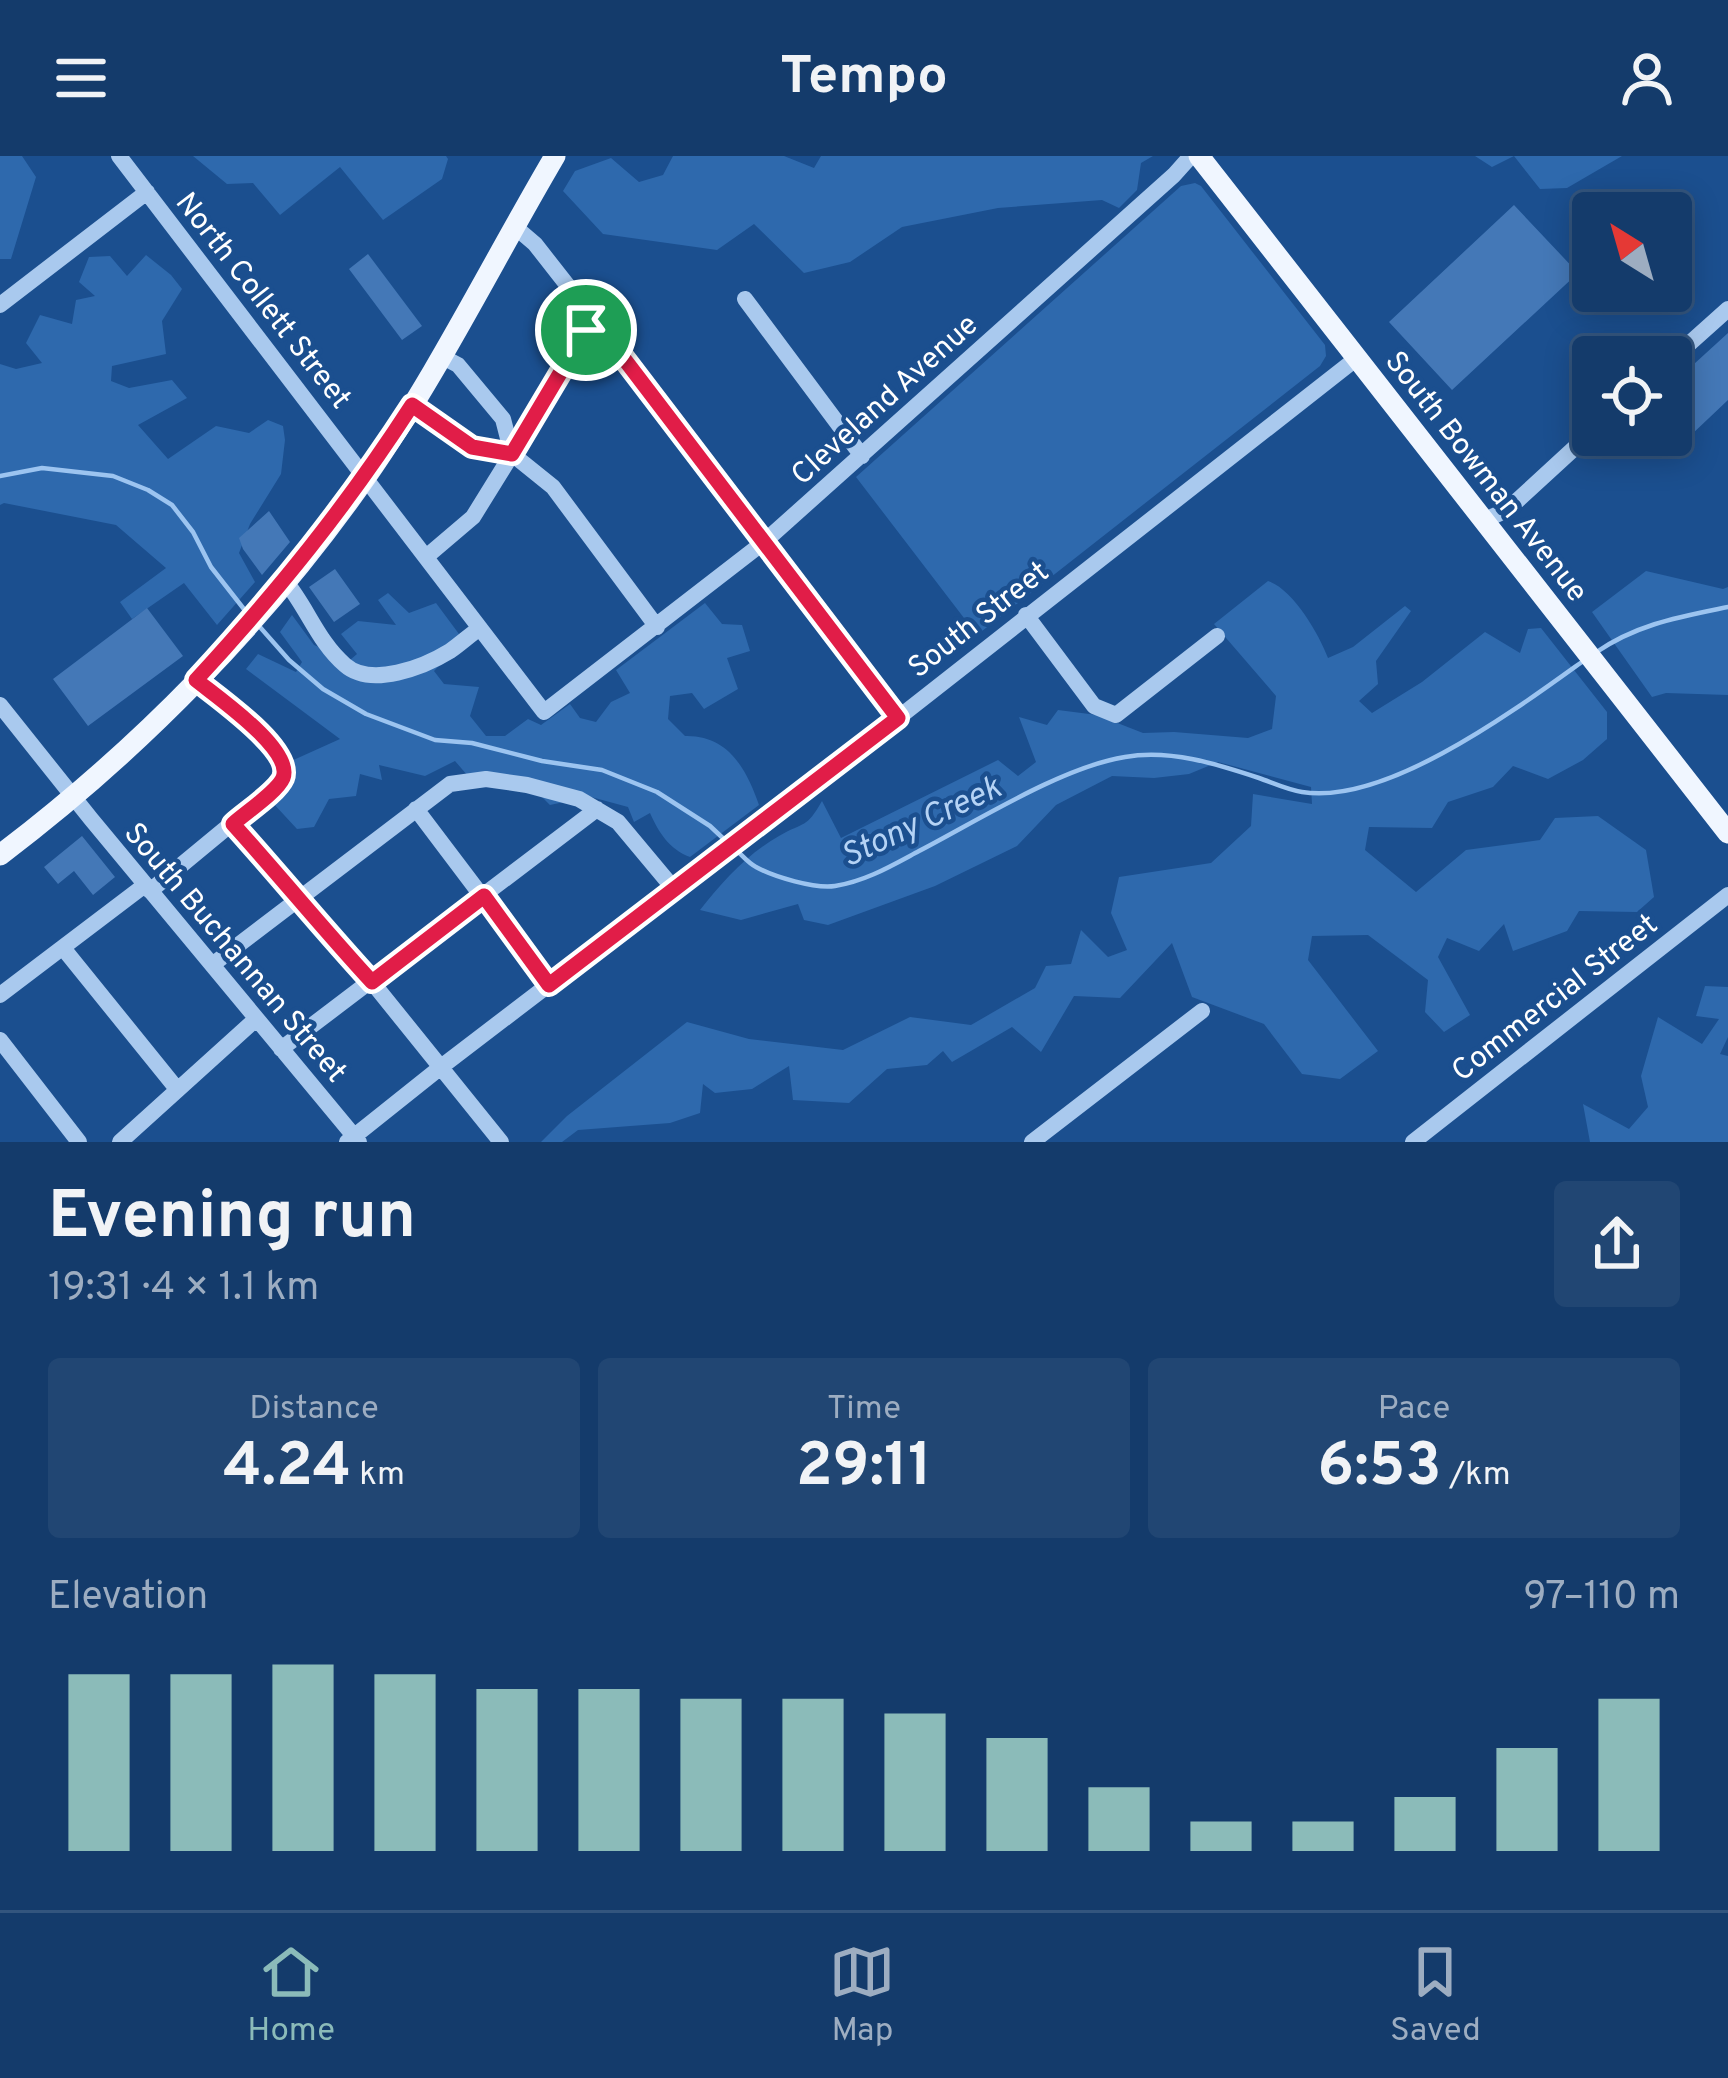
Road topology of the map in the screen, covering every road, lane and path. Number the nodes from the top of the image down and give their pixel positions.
1 (119, 156) edge
2 (555, 156) edge
3 (1195, 156) edge
4 (147, 192) junction
5 (514, 226) junction
6 (745, 299) dead end
7 (0, 305) edge
8 (1728, 308) edge
9 (593, 318) junction
10 (1692, 341) edge
11 (441, 356) junction
12 (1358, 358) junction
13 (412, 405) junction
14 (1572, 450) edge
15 (512, 454) junction
16 (862, 456) junction
17 (366, 477) junction
18 (1485, 520) junction
19 (764, 542) junction
20 (426, 557) junction
21 (278, 590) junction
22 (1027, 615) junction
23 (657, 627) junction
24 (480, 628) junction
25 (1216, 636) dead end
26 (196, 680) junction
27 (0, 705) edge
28 (544, 712) joint
29 (898, 718) junction
30 (72, 796) junction
31 (416, 809) junction
32 (598, 809) junction
33 (233, 824) junction
34 (1728, 833) edge
35 (0, 855) edge
36 (148, 888) junction
37 (674, 889) junction
38 (1728, 895) edge
39 (484, 896) junction
40 (297, 901) junction
41 (63, 948) junction
42 (212, 965) junction
43 (372, 982) junction
44 (549, 985) junction
45 (0, 995) edge
46 (1202, 1010) dead end
47 (256, 1019) junction
48 (0, 1040) edge
49 (281, 1049) junction
50 (441, 1067) junction
51 (177, 1088) junction
52 (354, 1140) edge
53 (79, 1142) edge
54 (120, 1142) edge
55 (501, 1142) edge
56 (1032, 1142) edge
57 (1413, 1142) edge

1 - 4 street, North Collett Street
2 - 5 main road
3 - 12 main road, South Bowman Avenue
3 - 16 street, Cleveland Avenue
4 - 7 street
4 - 17 street, North Collett Street
5 - 9 street
5 - 11 main road
6 - 16 street
8 - 10 street
9 - 15 street
9 - 19 street
11 - 13 main road
11 - 15 street
12 - 18 main road, South Bowman Avenue
12 - 22 street, South Street
13 - 15 street
13 - 17 main road
14 - 18 street
15 - 20 street
15 - 23 street
16 - 19 street, Cleveland Avenue
17 - 20 street, North Collett Street
17 - 21 main road
18 - 34 main road, South Bowman Avenue
19 - 23 street, Cleveland Avenue
19 - 29 street
20 - 24 street, North Collett Street
21 - 24 street
21 - 26 main road
22 - 25 street
22 - 29 street, South Street
23 - 28 street, Cleveland Avenue
24 - 28 street, North Collett Street
26 - 30 main road
26 - 33 street
27 - 30 street, South Buchannan Street
29 - 37 street, South Street
30 - 35 main road
30 - 36 street, South Buchannan Street
31 - 32 street
31 - 39 street
31 - 40 street
32 - 37 street
32 - 39 street
33 - 36 street
33 - 40 street
36 - 41 street
36 - 42 street, South Buchannan Street
37 - 44 street, South Street
38 - 57 street, Commercial Street
39 - 43 street
39 - 44 street
40 - 42 street
40 - 43 street
41 - 45 street
41 - 51 street
42 - 47 street, South Buchannan Street
43 - 49 street
43 - 50 street
44 - 50 street, South Street
46 - 56 street
47 - 49 street, South Buchannan Street
47 - 51 street
48 - 53 street
49 - 52 street, South Buchannan Street
50 - 52 street, South Street
50 - 55 street
51 - 54 street

